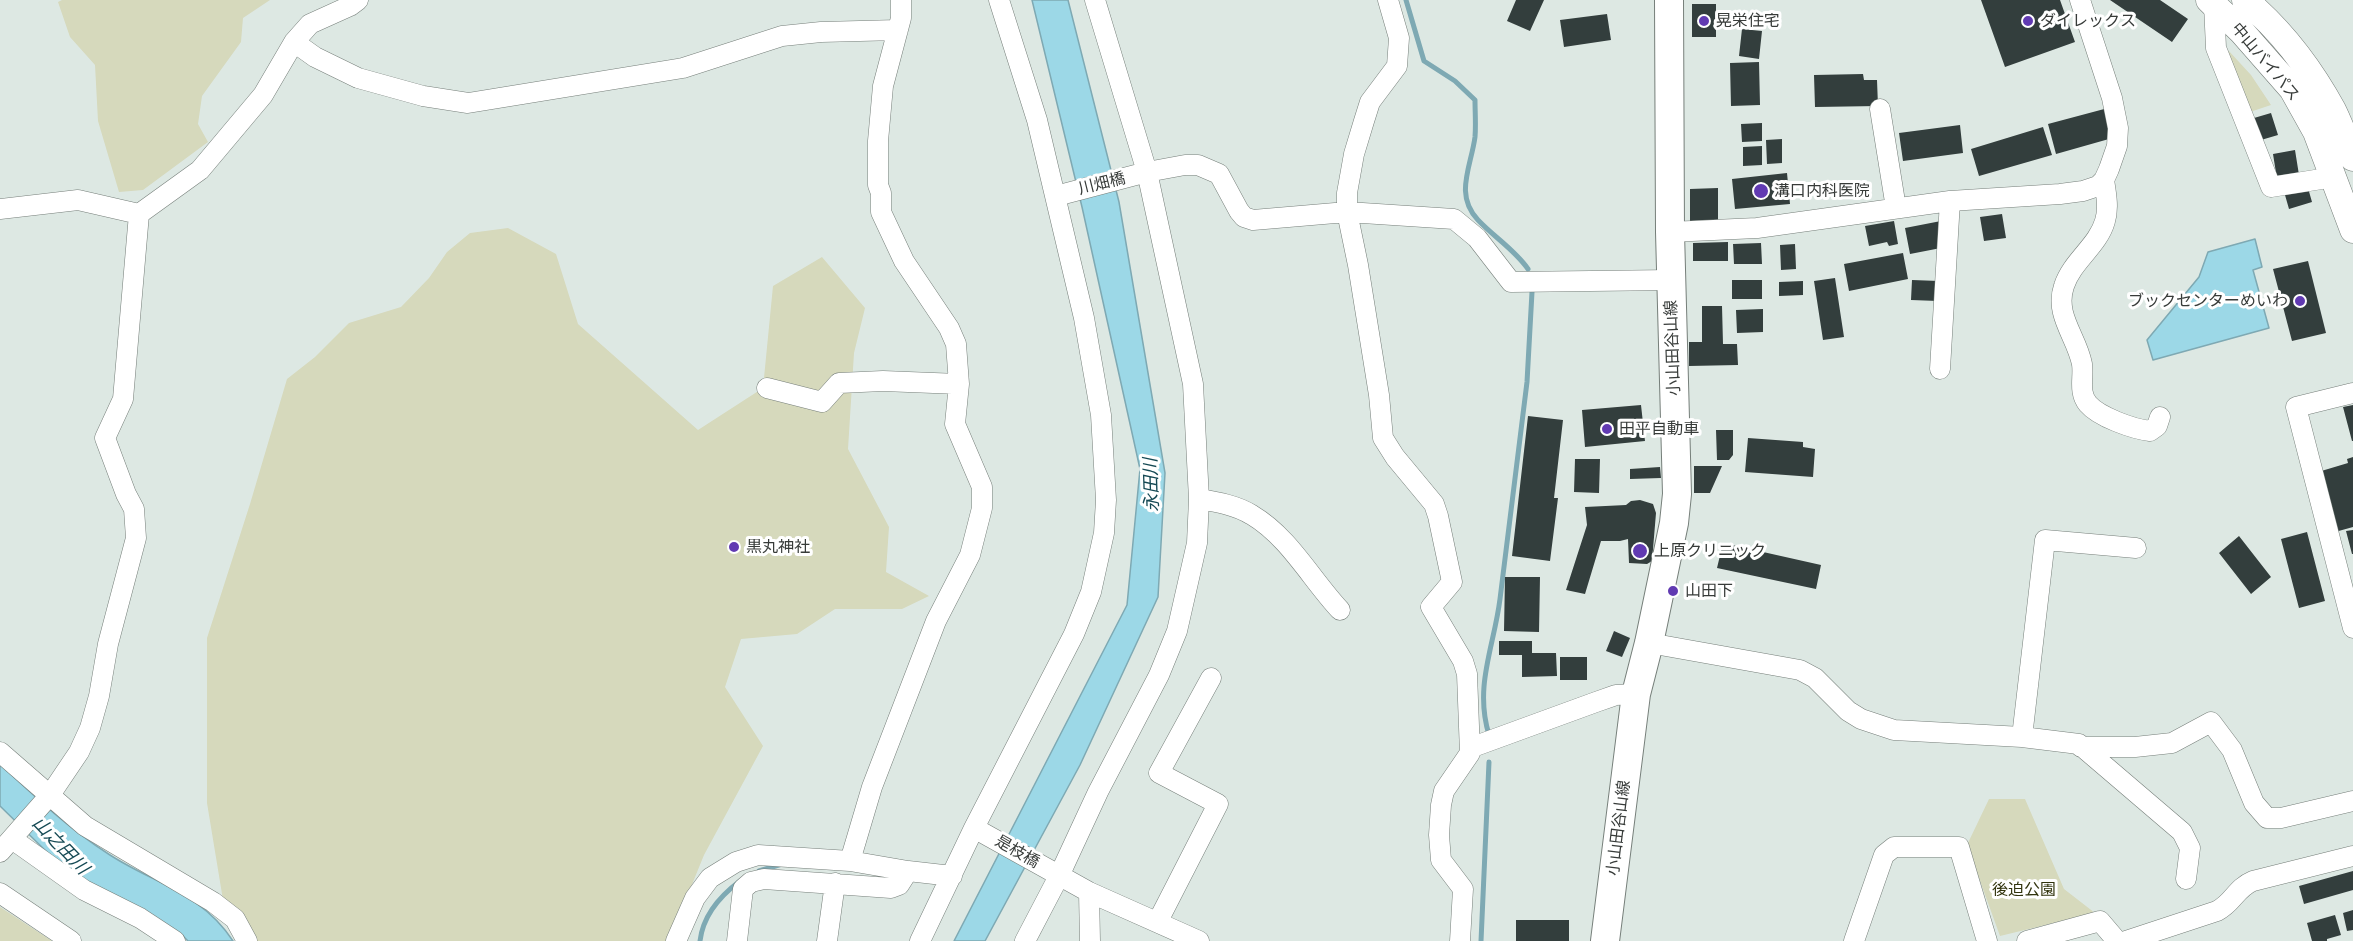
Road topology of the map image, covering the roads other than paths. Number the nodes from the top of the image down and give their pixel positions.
1 (358, 0) edge
2 (901, 0) edge
3 (999, 0) edge
4 (1095, 0) edge
5 (1388, 0) edge
6 (1669, 0) edge
7 (2080, 0) edge
8 (2246, 0) edge
9 (2211, 2) edge
10 (898, 30) junction
11 (294, 42) junction
12 (2301, 81) junction
13 (1880, 109) dead end
14 (2353, 158) edge
15 (1148, 172) junction
16 (2334, 177) junction
17 (2104, 180) junction
18 (1056, 196) junction
19 (1950, 201) junction
20 (1896, 208) junction
21 (0, 209) edge
22 (1347, 212) junction
23 (139, 214) junction
24 (2353, 230) edge
25 (1670, 232) junction
26 (1671, 280) junction
27 (1940, 369) dead end
28 (959, 384) junction
29 (766, 388) dead end
30 (2353, 393) edge
31 (2160, 417) dead end
32 (1199, 499) junction
33 (2136, 548) dead end
34 (1340, 610) dead end
35 (2353, 628) edge
36 (1649, 644) junction
37 (1211, 678) dead end
38 (1636, 694) junction
39 (2022, 738) junction
40 (2082, 747) junction
41 (1470, 748) junction
42 (0, 752) edge
43 (48, 797) junction
44 (2353, 801) edge
45 (974, 828) junction
46 (9, 842) edge
47 (2353, 856) edge
48 (850, 861) junction
49 (908, 871) junction
50 (952, 876) junction
51 (1059, 876) junction
52 (2186, 879) dead end
53 (835, 883) junction
54 (1089, 892) junction
55 (0, 893) edge
56 (1158, 921) junction
57 (72, 941) edge
58 (175, 941) edge
59 (247, 941) edge
60 (676, 941) edge
61 (737, 941) edge
62 (827, 941) edge
63 (920, 941) edge
64 (1025, 941) edge
65 (1090, 941) edge
66 (1199, 941) edge
67 (1461, 941) edge
68 (1605, 941) edge
69 (1854, 941) edge
70 (1987, 941) edge
71 (2027, 941) edge
72 (2117, 941) edge
73 (2126, 941) edge

1 - 11 street
2 - 10 street
3 - 18 street
4 - 15 street
5 - 22 street
6 - 25 main road, 小山田谷山線
7 - 17 street
8 - 12 street, 中山バイパス
9 - 12 street, 中山バイパス
9 - 16 street
10 - 11 street
10 - 28 street
11 - 23 street
12 - 14 street, 中山バイパス
12 - 16 street, 中山バイパス
13 - 20 street
15 - 18 street, 川畑橋
15 - 22 street, 川畑橋
15 - 32 street
16 - 24 street, 中山バイパス
17 - 19 street
17 - 31 street
18 - 45 street
19 - 20 street
19 - 27 street
20 - 25 street
21 - 23 street
22 - 26 street, 川畑橋
22 - 41 street
23 - 43 street
25 - 26 main road, 小山田谷山線
26 - 36 main road, 小山田谷山線
28 - 29 street
28 - 48 street
30 - 35 street
32 - 34 street
32 - 51 street
33 - 39 street
36 - 38 main road, 小山田谷山線
36 - 39 street
37 - 56 street
38 - 41 street
38 - 68 main road, 小山田谷山線
39 - 40 street
40 - 44 street
40 - 52 street
41 - 67 street
42 - 43 street
43 - 46 street
43 - 59 street
45 - 50 street
45 - 51 street, 是枝橋
46 - 58 street
47 - 73 street
48 - 49 street
48 - 60 street
49 - 50 street
49 - 53 street
50 - 63 street
51 - 54 street, 是枝橋
51 - 64 street
53 - 61 street
53 - 62 street
54 - 56 street, 是枝橋
54 - 65 street
55 - 57 street
56 - 66 street, 是枝橋
69 - 70 street
71 - 72 street

